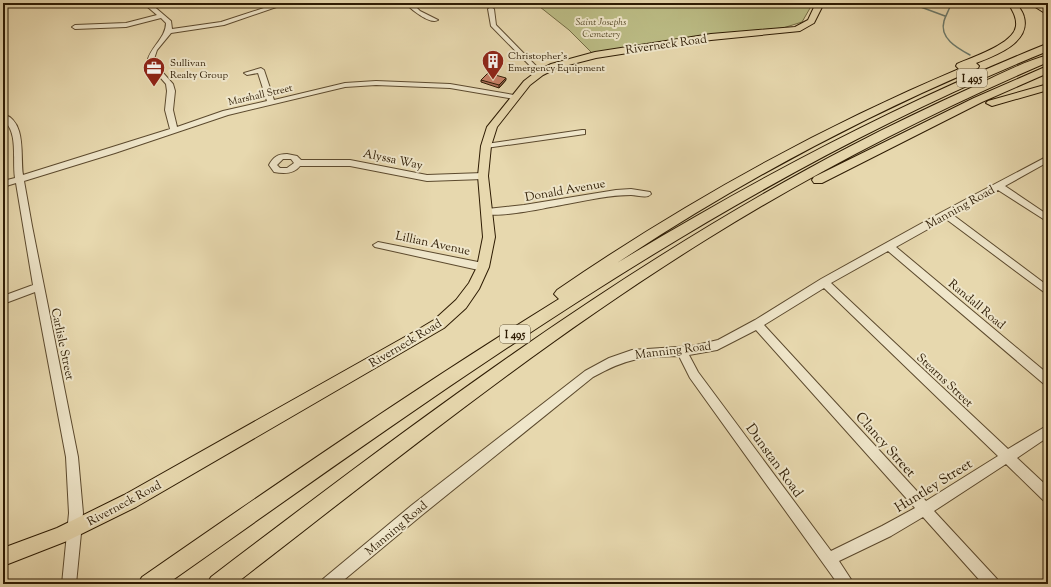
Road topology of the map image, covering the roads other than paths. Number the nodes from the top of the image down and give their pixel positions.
1 (146, 3) edge
2 (285, 3) edge
3 (408, 3) edge
4 (820, 3) edge
5 (1012, 3) edge
6 (1033, 3) edge
7 (491, 10) dead end
8 (1048, 12) edge
9 (162, 16) junction
10 (436, 20) dead end
11 (75, 27) dead end
12 (170, 31) junction
13 (1048, 37) edge
14 (1048, 47) edge
15 (1048, 58) edge
16 (1048, 69) edge
17 (247, 73) dead end
18 (540, 73) junction
19 (1048, 87) edge
20 (514, 97) junction
21 (271, 102) junction
22 (889, 104) junction
23 (3, 116) edge
24 (923, 127) junction
25 (174, 130) junction
26 (582, 132) dead end
27 (486, 146) junction
28 (1047, 161) edge
29 (298, 164) dead end
30 (484, 176) junction
31 (19, 179) junction
32 (3, 184) edge
33 (998, 186) junction
34 (647, 194) dead end
35 (487, 212) junction
36 (945, 214) junction
37 (1048, 219) edge
38 (378, 245) dead end
39 (890, 246) junction
40 (669, 257) junction
41 (483, 267) junction
42 (824, 282) junction
43 (38, 287) junction
44 (1048, 291) edge
45 (3, 300) edge
46 (757, 324) junction
47 (682, 351) junction
48 (1048, 380) edge
49 (411, 402) junction
50 (1048, 430) edge
51 (1007, 457) junction
52 (1048, 496) edge
53 (924, 510) junction
54 (75, 528) junction
55 (3, 557) edge
56 (829, 559) junction
57 (69, 584) edge
58 (149, 584) edge
59 (218, 584) edge
60 (328, 584) edge
61 (847, 584) edge
62 (992, 584) edge

1 - 9 street
2 - 12 street
3 - 10 street
4 - 18 main road, Riverneck Road
5 - 22 highway
6 - 8 highway
7 - 18 street
9 - 11 street
9 - 12 street
12 - 25 street
13 - 22 highway
14 - 49 highway, I 495
15 - 40 highway, I 495
16 - 24 highway
17 - 21 street
18 - 20 main road, Riverneck Road
19 - 24 highway
20 - 21 street, Marshall Street
20 - 27 main road, Riverneck Road
21 - 25 street, Marshall Street
22 - 49 highway
23 - 31 street, Carlisle Street
24 - 40 highway
25 - 31 street, Marshall Street
26 - 27 street
27 - 30 main road, Riverneck Road
28 - 33 street, Manning Road
29 - 30 street, Alyssa Way
30 - 35 main road, Riverneck Road
31 - 32 street, Marshall Street
31 - 43 street, Carlisle Street
33 - 36 street, Manning Road
33 - 37 street
34 - 35 street, Donald Avenue
35 - 41 main road, Riverneck Road
36 - 39 street, Manning Road
36 - 44 street
38 - 41 street, Lillian Avenue
39 - 42 street, Manning Road
39 - 48 street, Randall Road
40 - 59 highway, I 495
41 - 54 main road, Riverneck Road
42 - 46 street, Manning Road
42 - 51 street, Stearns Street
43 - 45 street
43 - 54 street, Carlisle Street
46 - 47 street, Manning Road
46 - 53 street, Clancy Street
47 - 56 street, Dunstan Road
47 - 60 street, Manning Road
49 - 58 highway, I 495
50 - 51 street, Huntley Street
51 - 52 street, Stearns Street
51 - 53 street, Huntley Street
53 - 56 street, Huntley Street
53 - 62 street, Clancy Street
54 - 55 main road, Riverneck Road
54 - 57 street, Carlisle Street
56 - 61 street, Dunstan Road

